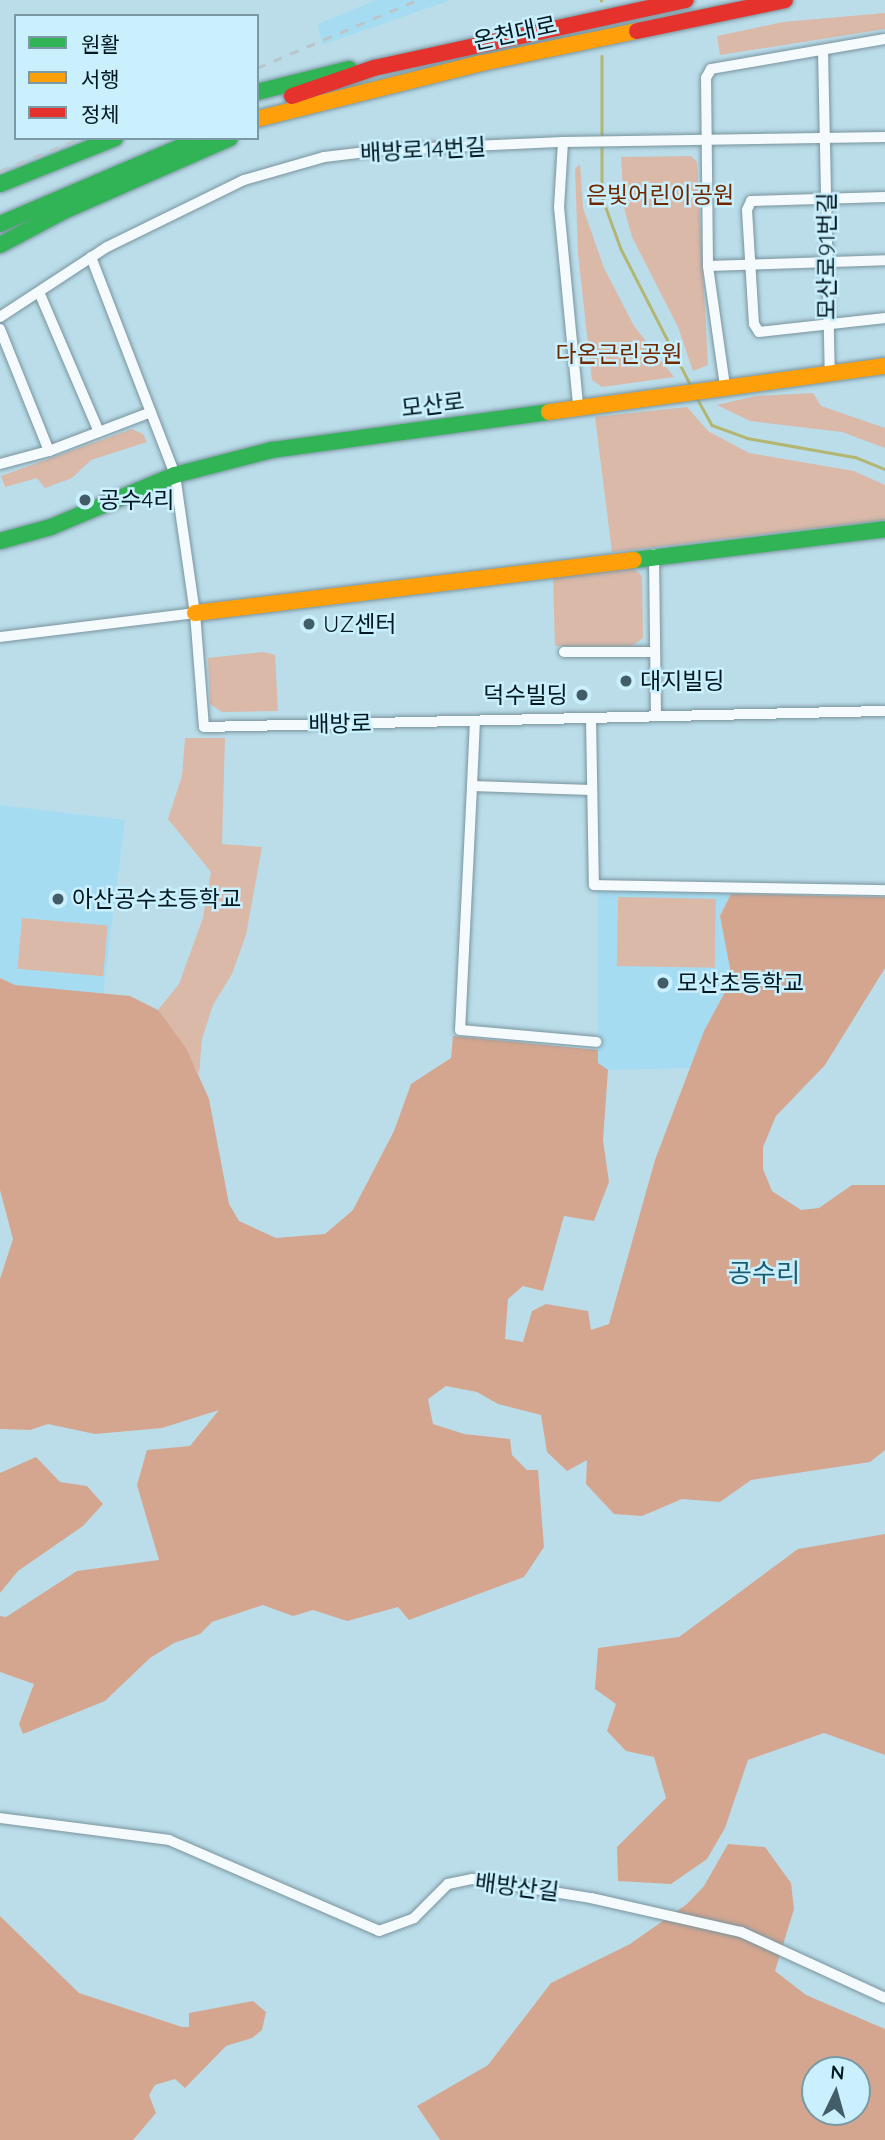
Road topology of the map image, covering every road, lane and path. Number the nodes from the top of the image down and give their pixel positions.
1 (686, 0) edge
2 (785, 0) edge
3 (885, 39) edge
4 (823, 50) junction
5 (374, 68) junction
6 (259, 91) edge
7 (260, 116) edge
8 (885, 137) edge
9 (826, 139) junction
10 (110, 140) edge
11 (163, 140) edge
12 (197, 140) edge
13 (225, 140) edge
14 (705, 140) junction
15 (564, 142) junction
16 (0, 184) edge
17 (885, 197) edge
18 (827, 198) junction
19 (0, 210) edge
20 (0, 223) edge
21 (0, 245) edge
22 (91, 257) junction
23 (885, 260) edge
24 (827, 262) junction
25 (749, 263) junction
26 (708, 266) junction
27 (39, 292) junction
28 (0, 317) edge
29 (885, 318) edge
30 (827, 326) junction
31 (0, 329) edge
32 (885, 366) edge
33 (830, 374) junction
34 (720, 387) junction
35 (579, 405) junction
36 (150, 412) junction
37 (99, 432) junction
38 (49, 451) junction
39 (0, 464) edge
40 (175, 475) junction
41 (885, 529) edge
42 (0, 541) edge
43 (654, 554) junction
44 (195, 612) junction
45 (0, 637) edge
46 (564, 652) dead end
47 (655, 652) junction
48 (885, 711) edge
49 (656, 716) junction
50 (591, 718) junction
51 (475, 721) junction
52 (472, 786) junction
53 (591, 790) junction
54 (885, 890) edge
55 (596, 1042) dead end
56 (0, 1818) edge
57 (885, 1998) edge

1 - 5 main road, 온천대로
2 - 7 main road, 온천대로
3 - 4 street
4 - 9 street, 모산로91번길
4 - 14 street
5 - 6 main road
5 - 7 main road
8 - 9 street, 배방로14번길
9 - 14 street, 배방로14번길
9 - 18 street, 모산로91번길
10 - 16 main road
11 - 19 main road
12 - 20 main road
13 - 21 main road
14 - 15 street, 배방로14번길
14 - 26 street
15 - 22 street, 배방로14번길
15 - 35 street
17 - 18 street
18 - 24 street, 모산로91번길
18 - 25 street
22 - 27 street, 배방로14번길
22 - 36 street
23 - 24 street
24 - 25 street
24 - 30 street, 모산로91번길
25 - 26 street
25 - 30 street
26 - 34 street
27 - 28 street, 배방로14번길
27 - 37 street
29 - 30 street
30 - 33 street, 모산로91번길
31 - 38 street
32 - 33 main road, 모산로
33 - 34 main road, 모산로
34 - 35 main road, 모산로
35 - 40 main road, 모산로
36 - 37 street
36 - 40 street
37 - 38 street
38 - 39 street
40 - 42 main road, 모산로
40 - 44 street
41 - 43 main road
43 - 44 main road
43 - 47 street
44 - 45 street
44 - 51 street, 배방로
46 - 47 street
47 - 49 street
48 - 49 street, 배방로
49 - 50 street, 배방로
50 - 51 street, 배방로
50 - 53 street
51 - 52 street
52 - 53 street
52 - 55 street
53 - 54 street
56 - 57 street, 배방산길

